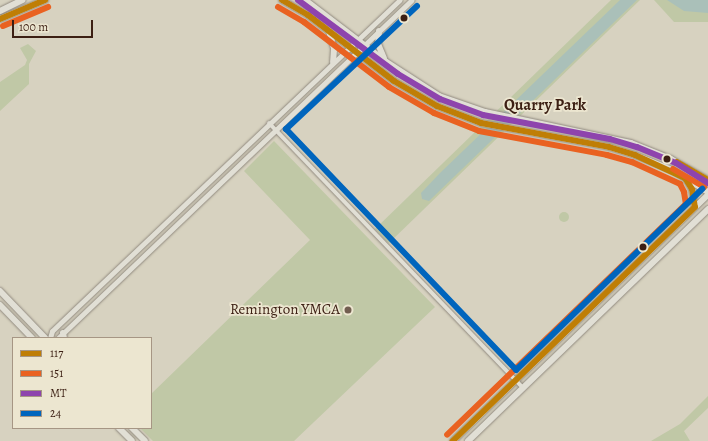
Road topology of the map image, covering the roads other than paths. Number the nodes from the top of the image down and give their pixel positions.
1 (23, 0) edge
2 (45, 0) edge
3 (282, 0) edge
4 (305, 0) edge
5 (399, 0) edge
6 (412, 0) edge
7 (0, 11) edge
8 (0, 19) edge
9 (329, 31) junction
10 (379, 31) junction
11 (357, 39) junction
12 (365, 44) junction
13 (350, 47) junction
14 (356, 52) junction
15 (385, 61) junction
16 (333, 62) junction
17 (269, 123) junction
18 (275, 129) junction
19 (685, 178) junction
20 (708, 180) edge
21 (708, 192) edge
22 (708, 195) edge
23 (695, 207) junction
24 (179, 209) junction
25 (708, 209) edge
26 (185, 216) junction
27 (0, 291) edge
28 (0, 305) edge
29 (64, 336) edge
30 (31, 337) edge
31 (48, 337) edge
32 (49, 337) edge
33 (516, 381) junction
34 (523, 388) junction
35 (120, 429) edge
36 (133, 429) edge
37 (132, 441) edge
38 (145, 441) edge
39 (454, 441) edge
40 (468, 441) edge

1 - 7 main road
2 - 8 main road
3 - 9 main road
4 - 11 main road
5 - 11 street
6 - 10 street
9 - 13 main road
9 - 16 main road
10 - 12 street
10 - 15 main road
11 - 12 main road
11 - 13 street
12 - 14 street
12 - 15 main road
13 - 14 main road
13 - 16 street
14 - 18 street
14 - 19 main road
15 - 20 main road
16 - 17 street
17 - 18 street
17 - 24 street
18 - 26 street
18 - 33 street
19 - 21 main road
19 - 23 main road
22 - 23 main road
23 - 33 main road
24 - 26 street
24 - 32 street
25 - 34 main road
26 - 29 street
27 - 31 main road
28 - 30 main road
33 - 34 street
33 - 39 main road
34 - 40 main road
35 - 37 main road
36 - 38 main road

